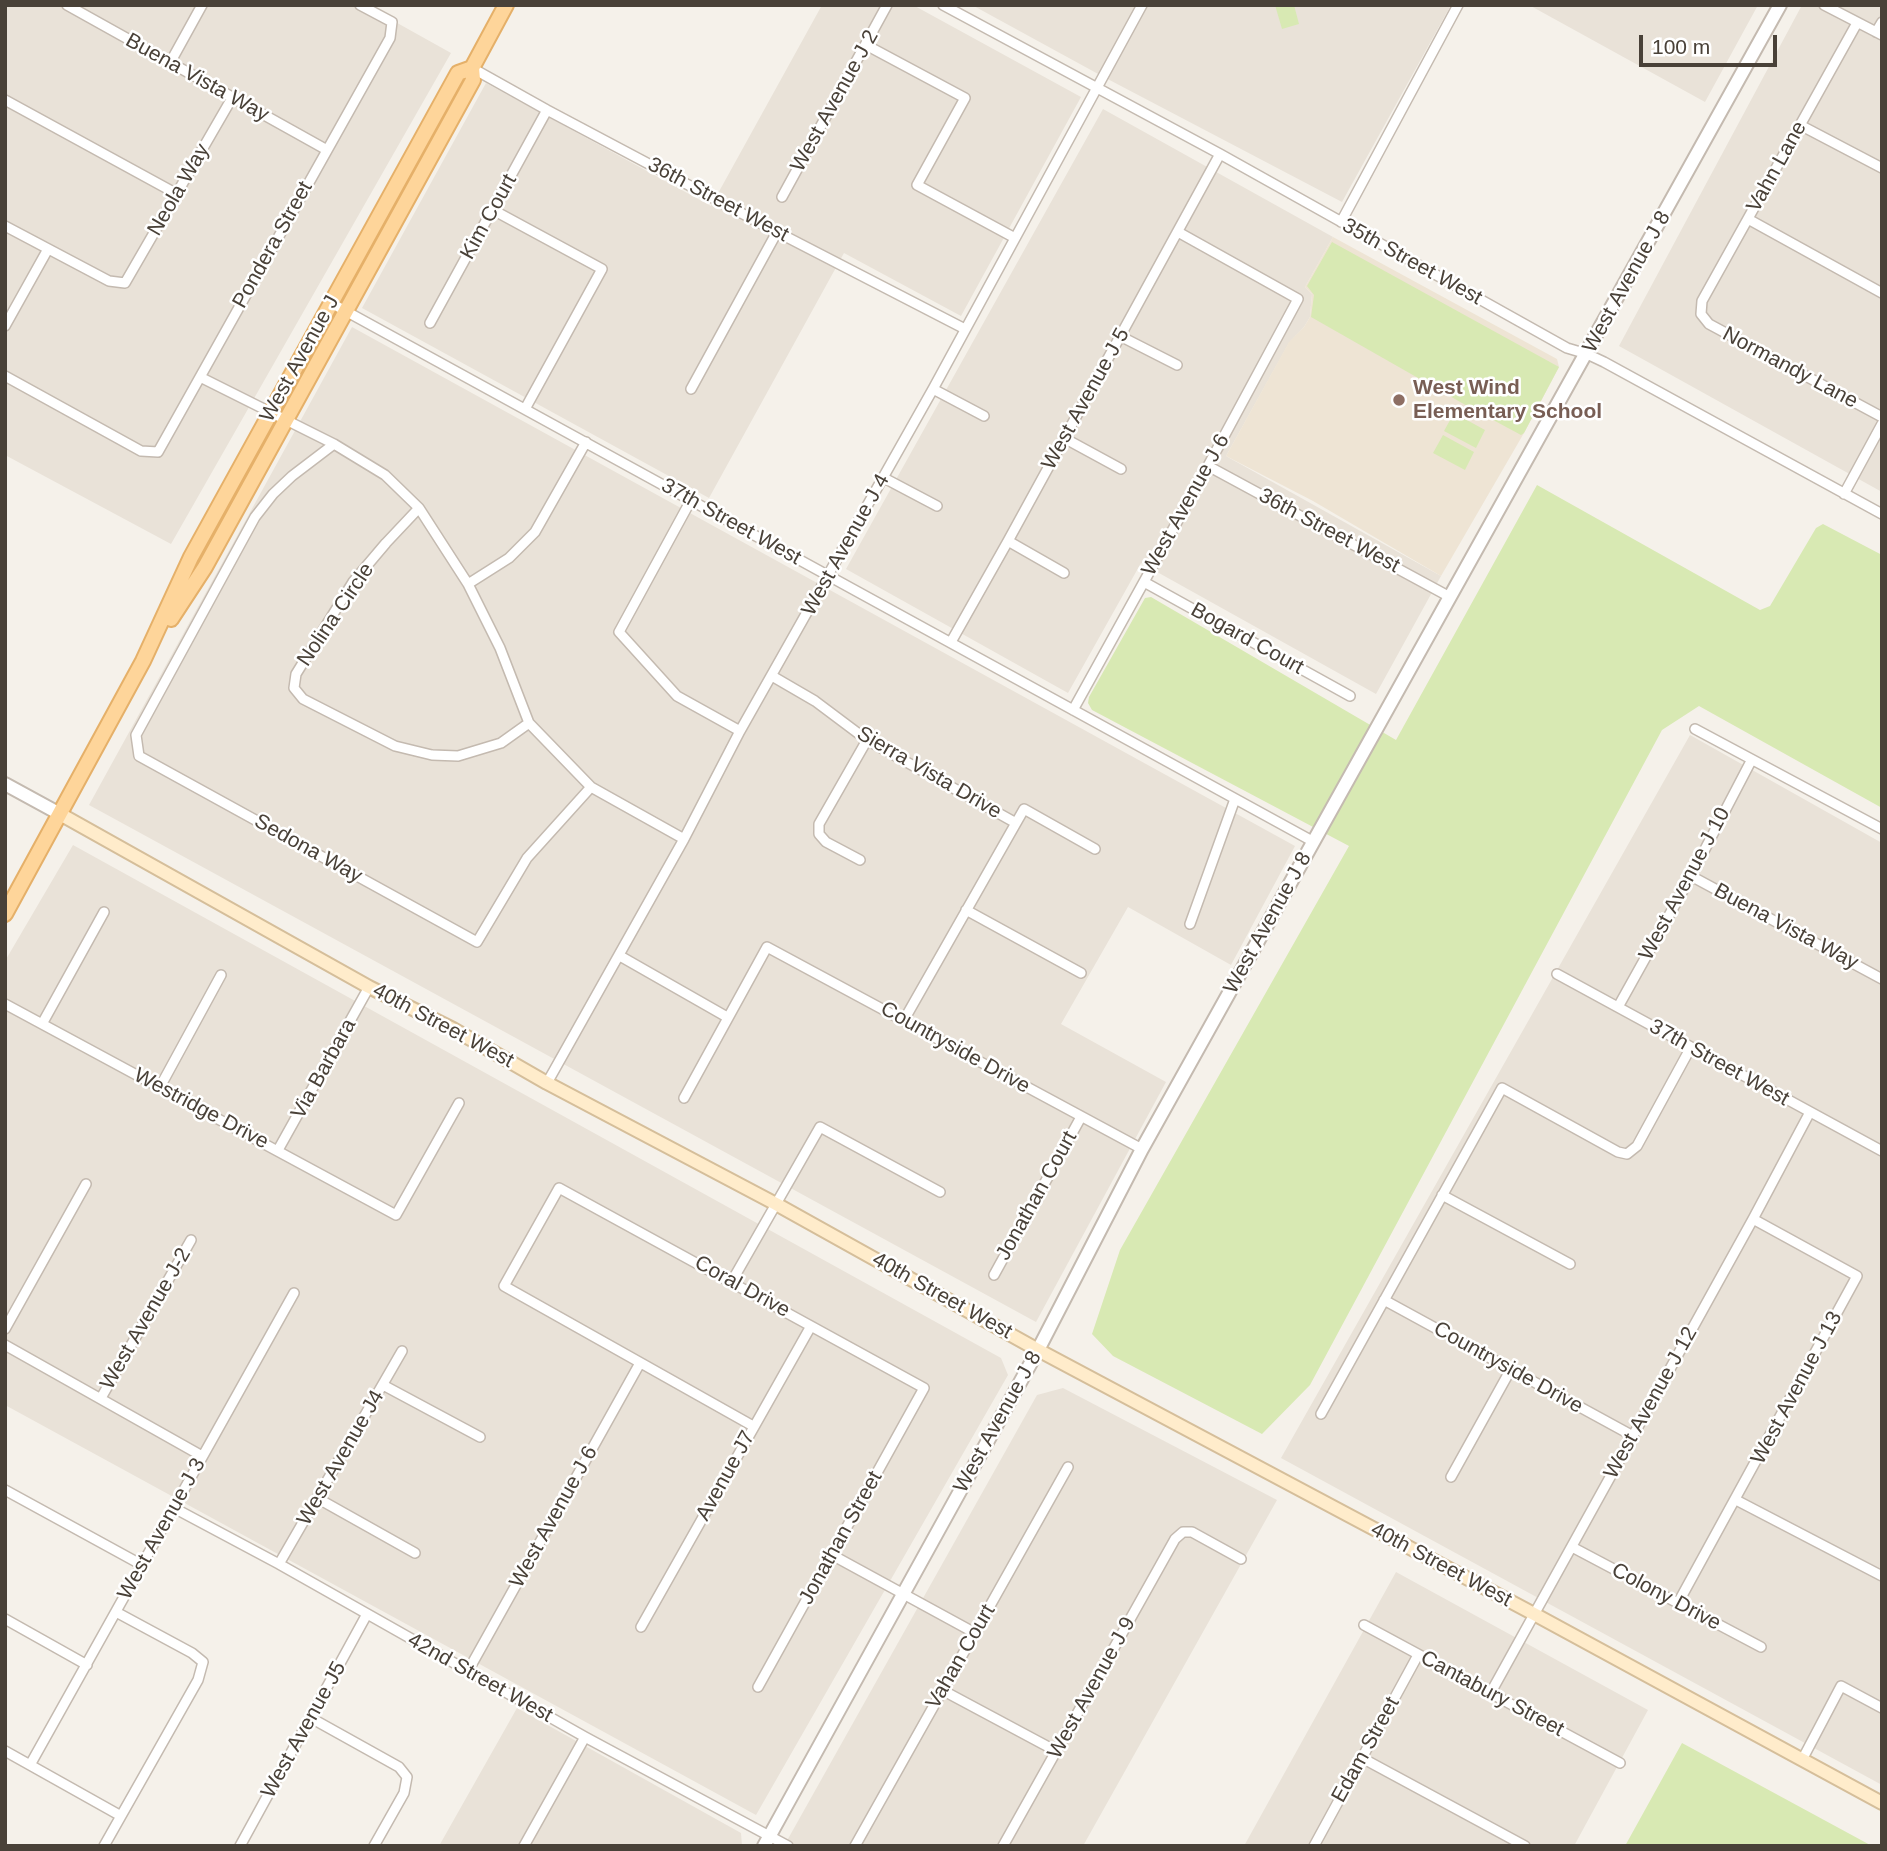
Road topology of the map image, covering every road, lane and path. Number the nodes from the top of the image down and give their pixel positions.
1 (202, 5) edge
2 (360, 5) edge
3 (506, 5) edge
4 (887, 5) edge
5 (943, 5) edge
6 (1142, 5) edge
7 (1458, 5) edge
8 (1780, 5) edge
9 (1824, 5) edge
10 (69, 6) edge
11 (1882, 22) edge
12 (1857, 23) junction
13 (1879, 34) edge
14 (866, 45) junction
15 (170, 63) junction
16 (472, 68) junction
17 (1096, 88) junction
18 (232, 98) junction
19 (5, 100) edge
20 (547, 110) junction
21 (1800, 125) junction
22 (327, 150) junction
23 (1220, 154) junction
24 (1882, 168) edge
25 (177, 194) junction
26 (782, 197) dead end
27 (493, 210) junction
28 (1748, 219) junction
29 (1341, 222) junction
30 (5, 226) edge
31 (777, 232) junction
32 (1178, 232) junction
33 (1015, 238) junction
34 (48, 249) junction
35 (1882, 293) edge
36 (331, 303) junction
37 (346, 311) junction
38 (1701, 314) joint
39 (430, 323) dead end
40 (5, 326) edge
41 (965, 329) junction
42 (1121, 336) junction
43 (1587, 354) junction
44 (1177, 365) dead end
45 (5, 376) edge
46 (200, 377) junction
47 (933, 389) junction
48 (691, 390) dead end
49 (525, 409) junction
50 (271, 412) junction
51 (984, 416) dead end
52 (1882, 417) edge
53 (286, 420) junction
54 (1882, 424) edge
55 (1064, 438) junction
56 (586, 442) junction
57 (334, 444) junction
58 (1208, 466) junction
59 (1121, 468) dead end
60 (884, 478) junction
61 (1844, 494) junction
62 (691, 500) junction
63 (937, 506) dead end
64 (419, 508) junction
65 (1882, 514) edge
66 (1008, 541) junction
67 (1064, 573) dead end
68 (829, 576) junction
69 (1144, 582) junction
70 (468, 584) junction
71 (1450, 597) junction
72 (951, 642) junction
73 (143, 661) junction
74 (772, 676) junction
75 (1350, 696) dead end
76 (1073, 710) junction
77 (529, 723) junction
78 (1695, 729) dead end
79 (740, 731) junction
80 (867, 740) junction
81 (1751, 761) junction
82 (5, 784) edge
83 (591, 787) junction
84 (1235, 799) junction
85 (60, 814) junction
86 (1016, 823) junction
87 (1882, 829) edge
88 (684, 839) junction
89 (1314, 842) junction
90 (1095, 849) dead end
91 (860, 860) dead end
92 (1691, 876) junction
93 (966, 911) junction
94 (104, 912) dead end
95 (5, 914) edge
96 (1189, 924) dead end
97 (620, 956) junction
98 (1081, 973) dead end
99 (1557, 974) dead end
100 (221, 975) dead end
101 (1882, 979) edge
102 (369, 987) junction
103 (5, 1004) edge
104 (1618, 1007) junction
105 (727, 1017) junction
106 (904, 1020) junction
107 (42, 1024) junction
108 (1691, 1047) junction
109 (548, 1083) junction
110 (160, 1087) junction
111 (684, 1098) dead end
112 (459, 1103) dead end
113 (1810, 1112) junction
114 (1081, 1117) junction
115 (1142, 1149) junction
116 (278, 1150) junction
117 (1882, 1151) edge
118 (86, 1184) dead end
119 (940, 1192) dead end
120 (1442, 1195) junction
121 (776, 1204) junction
122 (1753, 1219) junction
123 (191, 1240) dead end
124 (1570, 1264) dead end
125 (994, 1275) dead end
126 (732, 1281) junction
127 (294, 1293) dead end
128 (1384, 1300) junction
129 (811, 1326) junction
130 (5, 1329) edge
131 (5, 1345) edge
132 (1038, 1350) junction
133 (402, 1351) dead end
134 (640, 1363) junction
135 (1511, 1369) junction
136 (383, 1385) junction
137 (924, 1388) joint
138 (101, 1398) junction
139 (1321, 1414) dead end
140 (754, 1426) junction
141 (1633, 1436) junction
142 (480, 1437) dead end
143 (202, 1456) junction
144 (1068, 1467) dead end
145 (1451, 1477) dead end
146 (5, 1490) edge
147 (317, 1498) junction
148 (1736, 1500) junction
149 (174, 1508) junction
150 (1572, 1547) junction
151 (415, 1553) dead end
152 (832, 1555) junction
153 (1241, 1559) dead end
154 (279, 1564) junction
155 (142, 1565) junction
156 (1882, 1576) edge
157 (904, 1594) junction
158 (1678, 1603) junction
159 (116, 1612) junction
160 (367, 1614) junction
161 (1534, 1614) junction
162 (5, 1619) edge
163 (1364, 1625) dead end
164 (641, 1627) dead end
165 (975, 1633) junction
166 (1761, 1647) dead end
167 (1418, 1655) junction
168 (87, 1665) junction
169 (468, 1671) junction
170 (758, 1687) dead end
171 (942, 1690) junction
172 (1490, 1694) junction
173 (1882, 1708) edge
174 (311, 1718) junction
175 (585, 1737) junction
176 (5, 1751) edge
177 (1056, 1751) junction
178 (1362, 1758) junction
179 (1802, 1760) junction
180 (1620, 1763) dead end
181 (30, 1765) junction
182 (1882, 1803) edge
183 (121, 1816) junction
184 (767, 1841) edge
185 (527, 1845) edge
186 (104, 1846) edge
187 (240, 1846) edge
188 (374, 1846) edge
189 (788, 1846) edge
190 (855, 1846) edge
191 (1003, 1846) edge
192 (1314, 1846) edge
193 (1525, 1846) edge

1 - 15 street
2 - 22 street, Pondera Street
3 - 16 main road, West Avenue J
4 - 14 street, West Avenue J 2
5 - 17 street, 35th Street West
6 - 17 street, West Avenue J 4
7 - 29 street
8 - 43 street, West Avenue J 8
9 - 12 street
10 - 15 street, Buena Vista Way
11 - 13 street
12 - 13 street
12 - 21 street, Vahn Lane
14 - 26 street, West Avenue J 2
14 - 33 street
15 - 18 street, Buena Vista Way
16 - 20 street, 36th Street West
16 - 36 main road, West Avenue J
16 - 37 main road, West Avenue J
17 - 23 street, 35th Street West
17 - 33 street, West Avenue J 4
18 - 22 street, Buena Vista Way
18 - 25 street, Neola Way
19 - 25 street
20 - 27 street, Kim Court
20 - 31 street, 36th Street West
21 - 24 street
21 - 28 street, Vahn Lane
22 - 46 street, Pondera Street
23 - 29 street, 35th Street West
23 - 32 street, West Avenue J 5
25 - 34 street, Neola Way
27 - 39 street, Kim Court
27 - 49 street
28 - 35 street
28 - 38 street, Vahn Lane
29 - 43 street, 35th Street West
30 - 34 street
31 - 41 street, 36th Street West
31 - 48 street
32 - 42 street, West Avenue J 5
32 - 58 street, West Avenue J 6
33 - 41 street, West Avenue J 4
34 - 40 street
36 - 37 street, 37th Street West
36 - 50 main road, West Avenue J
37 - 49 street, 37th Street West
37 - 53 main road, West Avenue J
38 - 52 street, Normandy Lane
41 - 47 street, West Avenue J 4
42 - 44 street
42 - 55 street, West Avenue J 5
43 - 61 street, 35th Street West
43 - 71 street, West Avenue J 8
45 - 46 street, Pondera Street
46 - 50 street
47 - 51 street
47 - 60 street, West Avenue J 4
49 - 56 street, 37th Street West
50 - 53 street
50 - 73 main road, West Avenue J
53 - 57 street
53 - 73 main road, West Avenue J
54 - 61 street
55 - 59 street
55 - 66 street, West Avenue J 5
56 - 62 street, 37th Street West
56 - 70 street
57 - 64 street
57 - 83 street, Sedona Way
58 - 69 street, West Avenue J 6
58 - 71 street, 36th Street West
60 - 63 street
60 - 68 street, West Avenue J 4
61 - 65 street, 35th Street West
62 - 68 street, 37th Street West
62 - 79 street
64 - 70 street
64 - 77 street, Nolina Circle
66 - 67 street
66 - 72 street, West Avenue J 5
68 - 72 street, 37th Street West
68 - 74 street, West Avenue J 4
69 - 75 street, Bogard Court
69 - 76 street, West Avenue J 6
70 - 77 street
71 - 89 street, West Avenue J 8
72 - 76 street, 37th Street West
73 - 85 main road, West Avenue J
74 - 79 street, West Avenue J 4
74 - 80 street, Sierra Vista Drive
76 - 84 street, 37th Street West
77 - 83 street
78 - 81 street
79 - 88 street, West Avenue J 4
80 - 86 street, Sierra Vista Drive
80 - 91 street
81 - 87 street
81 - 92 street, West Avenue J 10
82 - 85 street, 40th Street West
83 - 88 street
84 - 89 street, 37th Street West
84 - 96 street
85 - 95 main road, West Avenue J
85 - 102 main road, 40th Street West
86 - 90 street, Sierra Vista Drive
86 - 93 street
88 - 97 street, West Avenue J 4
89 - 115 street, West Avenue J 8
92 - 101 street, Buena Vista Way
92 - 104 street, West Avenue J 10
93 - 98 street
93 - 106 street
94 - 107 street
97 - 105 street
97 - 109 street, West Avenue J 4
99 - 104 street, 37th Street West
100 - 110 street
102 - 109 main road, 40th Street West
102 - 116 street, Via Barbara
103 - 107 street, Westridge Drive
104 - 108 street, 37th Street West
105 - 106 street, Countryside Drive
105 - 111 street
106 - 114 street, Countryside Drive
107 - 110 street, Westridge Drive
108 - 113 street, 37th Street West
108 - 120 street
109 - 121 main road, 40th Street West
110 - 116 street, Westridge Drive
112 - 116 street, Westridge Drive
113 - 117 street, 37th Street West
113 - 122 street, West Avenue J 12
114 - 115 street, Countryside Drive
114 - 125 street, Jonathan Court
115 - 132 street, West Avenue J 8
118 - 130 street
119 - 121 street
120 - 124 street
120 - 128 street
121 - 126 street
121 - 132 main road, 40th Street West
122 - 141 street, West Avenue J 12
122 - 148 street, West Avenue J 13
123 - 138 street, West Avenue J-2
126 - 129 street, Coral Drive
126 - 134 street, Coral Drive
127 - 143 street, West Avenue J 3
128 - 135 street, Countryside Drive
128 - 139 street
129 - 137 street, Coral Drive
129 - 140 street, Avenue J7
131 - 138 street
132 - 157 street, West Avenue J 8
132 - 161 main road, 40th Street West
133 - 136 street, West Avenue J4
134 - 140 street
134 - 169 street, West Avenue J 6
135 - 141 street, Countryside Drive
135 - 145 street
136 - 142 street
136 - 147 street, West Avenue J4
137 - 152 street, Jonathan Street
138 - 143 street
140 - 164 street, Avenue J7
141 - 150 street, West Avenue J 12
143 - 149 street, West Avenue J 3
144 - 165 street, Vahan Court
146 - 155 street
147 - 151 street
147 - 154 street, West Avenue J4
148 - 156 street
148 - 158 street, West Avenue J 13
149 - 154 street, 42nd Street West
149 - 155 street, West Avenue J 3
150 - 158 street, Colony Drive
150 - 161 street, West Avenue J 12
152 - 157 street
152 - 170 street, Jonathan Street
153 - 177 street, West Avenue J 9
154 - 160 street, 42nd Street West
155 - 159 street, West Avenue J 3
157 - 165 street
157 - 184 street, West Avenue J 8
158 - 166 street, Colony Drive
159 - 168 street, West Avenue J 3
159 - 183 street
160 - 169 street, 42nd Street West
160 - 174 street, West Avenue J5
161 - 172 street, West Avenue J 12
161 - 179 main road, 40th Street West
162 - 168 street
163 - 167 street, Cantabury Street
165 - 171 street, Vahan Court
167 - 172 street, Cantabury Street
167 - 178 street, Edam Street
168 - 181 street, West Avenue J 3
169 - 175 street, 42nd Street West
171 - 177 street
171 - 190 street, Vahan Court
172 - 180 street, Cantabury Street
173 - 179 street
174 - 187 street, West Avenue J5
174 - 188 street
175 - 184 street, 42nd Street West
175 - 185 street
176 - 181 street
177 - 191 street, West Avenue J 9
178 - 192 street, Edam Street
178 - 193 street
179 - 182 main road, 40th Street West
181 - 183 street
183 - 186 street
184 - 189 street, 42nd Street West

